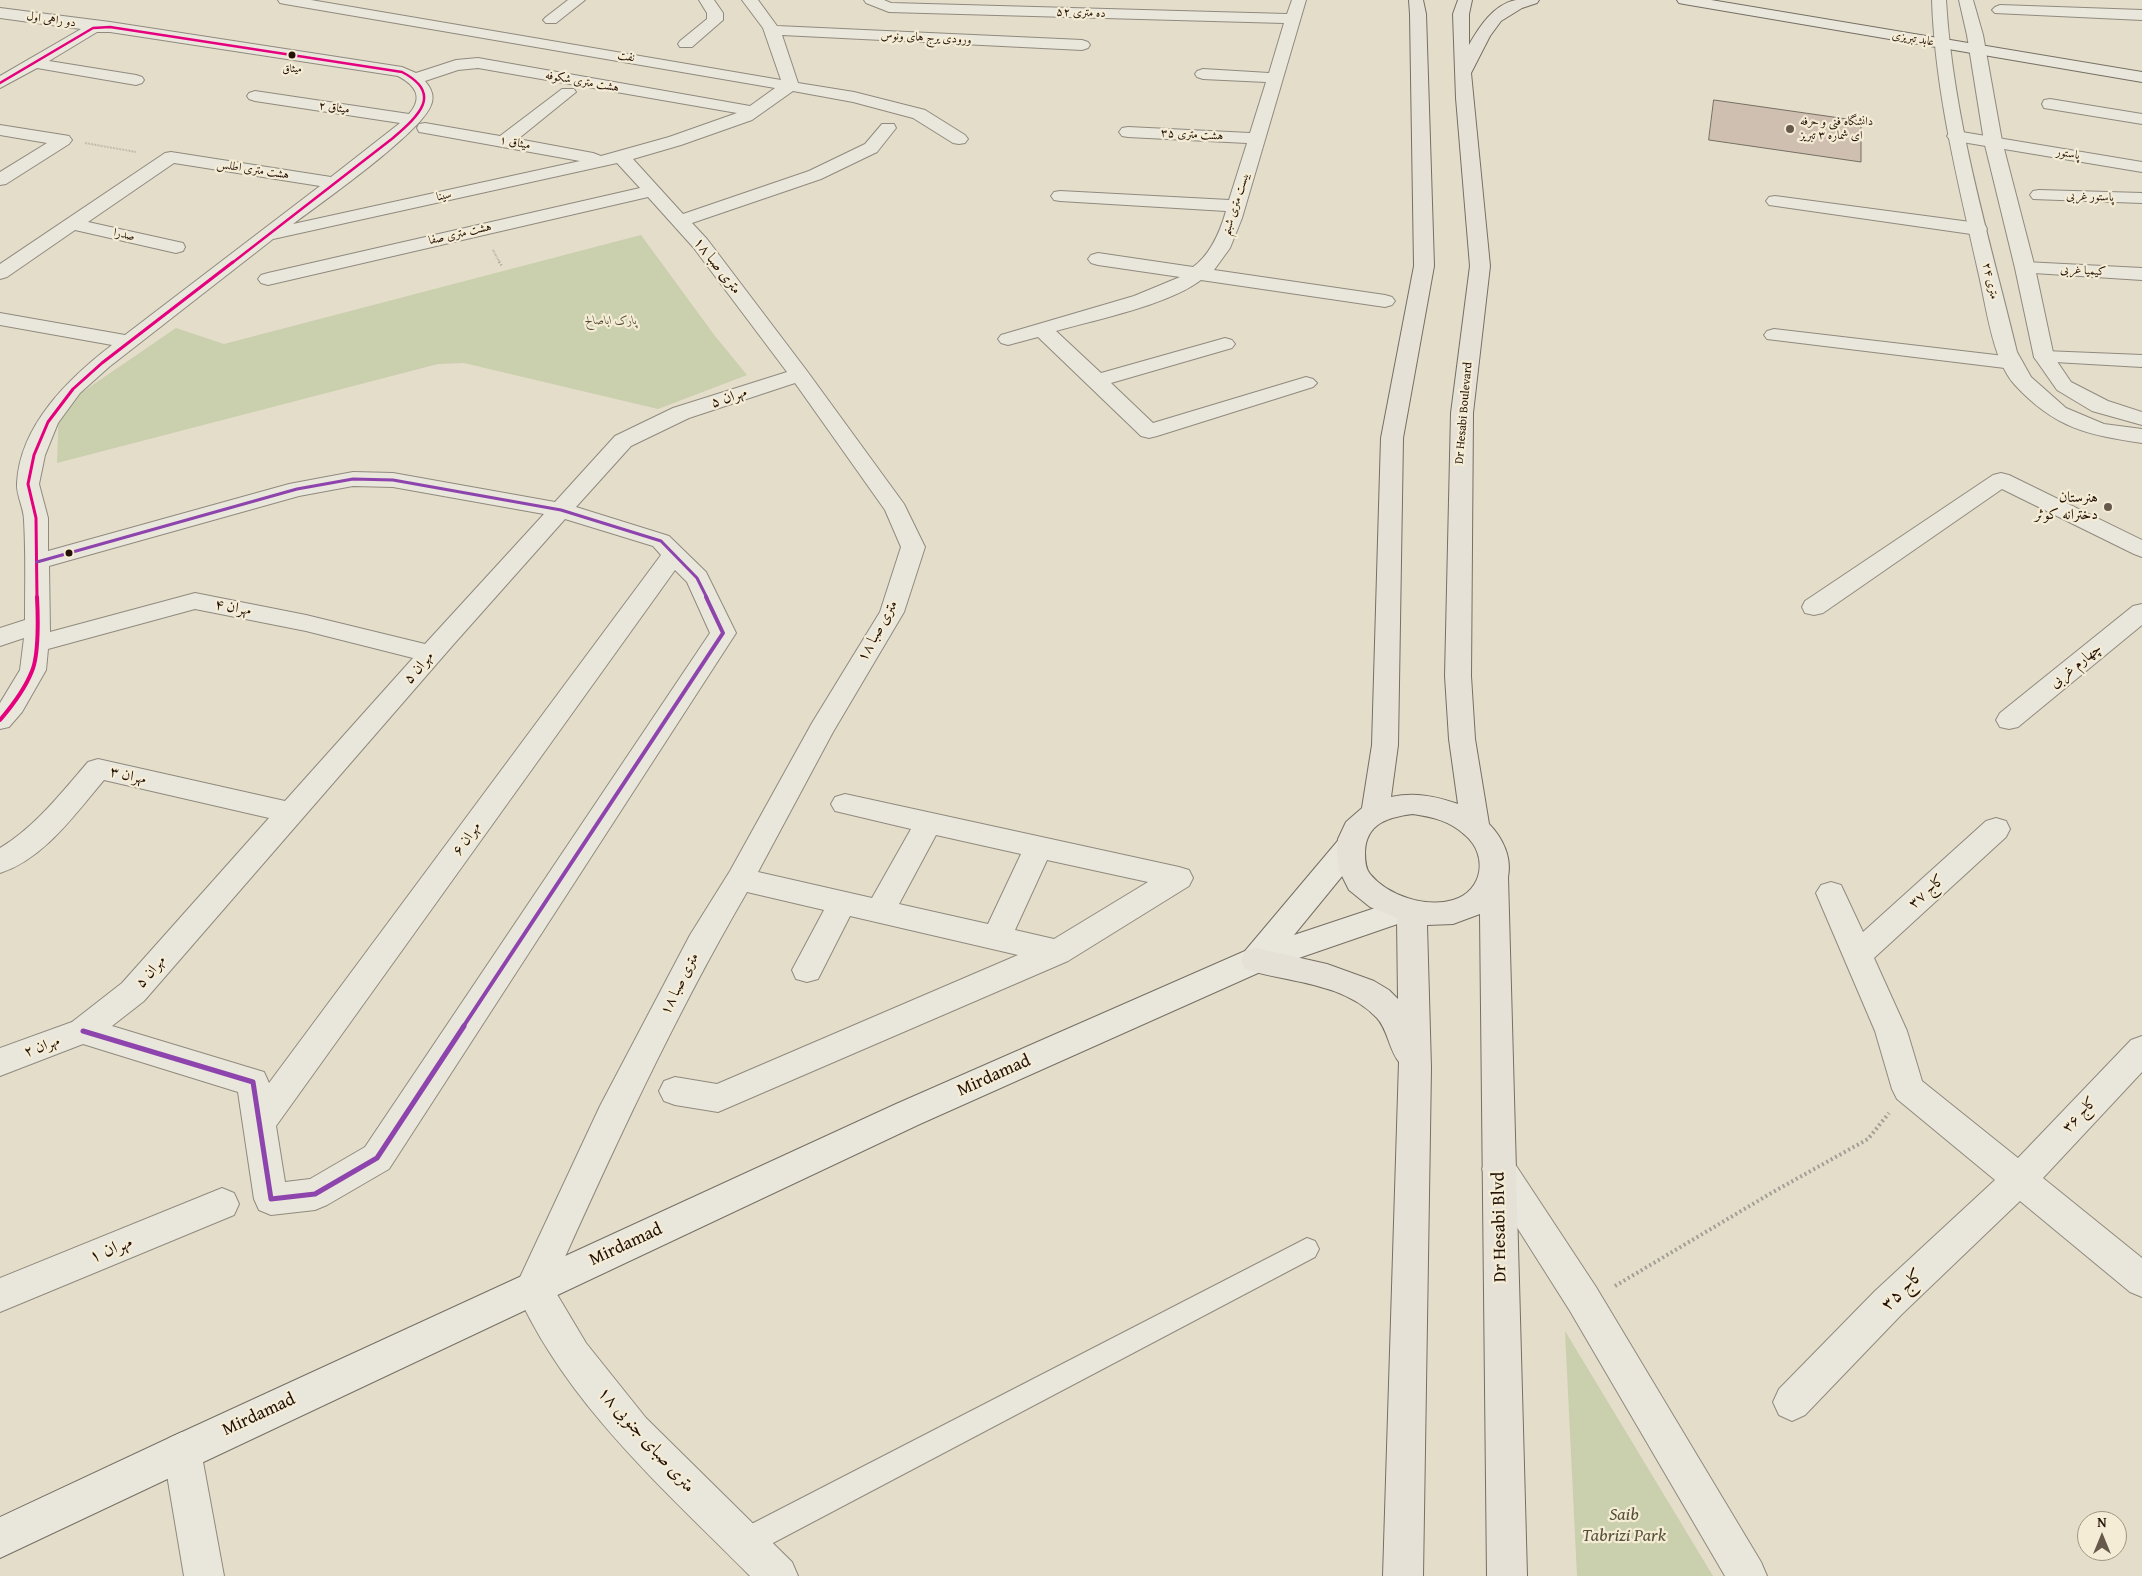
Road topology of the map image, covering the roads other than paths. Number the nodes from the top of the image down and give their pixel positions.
1 (285, 0) edge
2 (578, 0) edge
3 (706, 0) edge
4 (749, 0) edge
5 (871, 0) edge
6 (1299, 0) edge
7 (1416, 0) edge
8 (1465, 0) edge
9 (1532, 0) edge
10 (1684, 0) edge
11 (1771, 0) edge
12 (1939, 0) edge
13 (1966, 0) edge
14 (2135, 0) edge
15 (2142, 6) edge
16 (2000, 10) dead end
17 (0, 13) edge
18 (2142, 15) edge
19 (1292, 19) junction
20 (550, 20) dead end
21 (102, 27) junction
22 (771, 30) junction
23 (1940, 36) junction
24 (1976, 43) junction
25 (686, 44) dead end
26 (1082, 45) dead end
27 (35, 62) junction
28 (2142, 62) edge
29 (1463, 72) junction
30 (1203, 74) dead end
31 (2142, 77) edge
32 (1275, 78) junction
33 (414, 79) junction
34 (136, 80) dead end
35 (0, 83) edge
36 (791, 85) junction
37 (568, 92) dead end
38 (256, 96) dead end
39 (2050, 104) dead end
40 (752, 111) junction
41 (2142, 119) edge
42 (419, 124) junction
43 (888, 128) dead end
44 (0, 130) edge
45 (1128, 132) dead end
46 (1956, 136) junction
47 (1257, 138) junction
48 (959, 139) dead end
49 (505, 141) junction
50 (1994, 141) junction
51 (613, 159) junction
52 (2142, 167) edge
53 (0, 180) edge
54 (335, 183) junction
55 (652, 190) junction
56 (2039, 195) dead end
57 (1060, 196) dead end
58 (2142, 198) edge
59 (1775, 201) dead end
60 (1237, 206) junction
61 (681, 221) junction
62 (72, 224) junction
63 (1978, 229) junction
64 (266, 236) junction
65 (176, 246) dead end
66 (1098, 259) dead end
67 (2025, 268) junction
68 (0, 273) edge
69 (1197, 274) junction
70 (2142, 274) edge
71 (268, 279) dead end
72 (1385, 301) dead end
73 (0, 319) edge
74 (1042, 329) junction
75 (1774, 335) dead end
76 (1008, 339) dead end
77 (129, 342) junction
78 (1225, 344) dead end
79 (2044, 357) junction
80 (2142, 361) edge
81 (2013, 363) junction
82 (800, 375) junction
83 (1097, 381) junction
84 (1306, 383) dead end
85 (2142, 419) edge
86 (2142, 436) edge
87 (561, 510) junction
88 (2142, 549) edge
89 (674, 554) junction
90 (36, 562) junction
91 (1814, 607) dead end
92 (2142, 612) edge
93 (37, 634) junction
94 (0, 637) edge
95 (432, 654) junction
96 (0, 720) edge
97 (2010, 720) dead end
98 (845, 804) dead end
99 (1375, 812) junction
100 (291, 813) junction
101 (928, 823) junction
102 (1476, 828) junction
103 (1996, 829) dead end
104 (1350, 845) junction
105 (1038, 847) junction
106 (0, 862) edge
107 (1494, 878) junction
108 (740, 879) junction
109 (1831, 893) dead end
110 (842, 903) junction
111 (880, 911) junction
112 (1408, 911) junction
113 (996, 938) junction
114 (1057, 952) junction
115 (1858, 955) junction
116 (1256, 960) junction
117 (807, 970) dead end
118 (83, 1031) junction
119 (2142, 1050) edge
120 (0, 1062) edge
121 (1415, 1068) junction
122 (675, 1091) dead end
123 (259, 1123) junction
124 (1499, 1169) junction
125 (2018, 1181) junction
126 (222, 1204) dead end
127 (1306, 1249) dead end
128 (2142, 1280) edge
129 (533, 1288) junction
130 (0, 1295) edge
131 (1792, 1402) dead end
132 (182, 1451) junction
133 (0, 1538) edge
134 (744, 1543) junction
135 (772, 1575) edge
136 (204, 1576) edge
137 (1403, 1576) edge
138 (1507, 1576) edge
139 (1747, 1576) edge

1 - 36 street, نفت
2 - 20 street
3 - 25 street
4 - 22 street
5 - 19 street, ده متری ۵۲
6 - 19 street, بیست متری شبنم
7 - 99 main road
8 - 29 main road, Dr Hesabi Boulevard
9 - 29 main road
10 - 23 street, عابد تبریزی
11 - 23 street, عابد تبریزی
12 - 23 street, ۲۴ متری
13 - 24 street
14 - 15 street
16 - 18 street
17 - 21 street, دو راهی اول
19 - 32 street, بیست متری شبنم
21 - 27 street
21 - 33 street, دو راهی اول
22 - 26 street, ورودی یرج های ونوس
22 - 36 street
23 - 24 street, عابد تبریزی
23 - 46 street, ۲۴ متری
24 - 28 street, عابد تبریزی
24 - 31 street, عابد تبریزی
24 - 50 street
27 - 34 street
27 - 35 street
29 - 102 main road, Dr Hesabi Boulevard
30 - 32 street
32 - 47 street, بیست متری شبنم
33 - 40 street, هشت متری شکوفه
33 - 42 street
36 - 40 street
36 - 48 street, نفت
37 - 49 street
38 - 42 street, میثاق ۲
39 - 41 street
40 - 51 street
42 - 49 street, میثاق ۱
42 - 54 street
43 - 61 street
44 - 53 street
45 - 47 street, هشت متری ۳۵
46 - 50 street, پاستور
46 - 63 street, ۲۴ متری
47 - 60 street, بیست متری شبنم
49 - 51 street, میثاق ۱
50 - 52 street, پاستور
50 - 67 street
51 - 55 street, متری صبا ۱۸
51 - 64 street, سینا
54 - 62 street, هشت متری اطلس
54 - 64 street
55 - 61 street, متری صبا ۱۸
55 - 71 street, هشت متری صفا
56 - 58 street, پاستور غربی
57 - 60 street
59 - 63 street
60 - 69 street, بیست متری شبنم
61 - 82 street, متری صبا ۱۸
62 - 65 street, صدرا
62 - 68 street
63 - 81 street, ۲۴ متری
64 - 77 street
66 - 69 street
67 - 70 street, کیمیا غربی
67 - 79 street
69 - 72 street
69 - 74 street, بیست متری شبنم
73 - 77 street
74 - 76 street, بیست متری شبنم
74 - 83 street
75 - 81 street
77 - 90 street
78 - 83 street
79 - 80 street
79 - 85 street
81 - 86 street, ۲۴ متری
82 - 87 street, مهران ۵
82 - 108 street, متری صبا ۱۸
83 - 84 street
87 - 89 street
87 - 90 street
87 - 95 street, مهران ۵
88 - 91 street
89 - 123 street, مهران ۶
89 - 123 street
90 - 93 street
92 - 97 street, چهارم غربی
93 - 94 street, مهران ۴
93 - 95 street, مهران ۴
93 - 96 street
95 - 100 street, مهران ۵
98 - 101 street
99 - 102 main road
99 - 104 main road
100 - 106 street, مهران ۳
100 - 118 street, مهران ۵
101 - 105 street
101 - 111 street
102 - 107 main road
103 - 115 street, کاج ۳۷
104 - 112 main road
104 - 116 street
105 - 113 street
105 - 114 street
107 - 112 main road
107 - 124 main road, Dr Hesabi Blvd
108 - 110 street
108 - 129 street, متری صبا ۱۸
109 - 115 street
110 - 111 street
110 - 117 street
111 - 113 street
112 - 116 street, Mirdamad
112 - 121 main road
113 - 114 street
114 - 122 street
115 - 125 street
116 - 121 main road
116 - 129 street, Mirdamad
118 - 120 street, مهران ۲
118 - 123 street
119 - 125 street, کاج ۳۶
121 - 137 main road
124 - 138 main road, Dr Hesabi Blvd
124 - 139 street
125 - 128 street
125 - 131 street, کاج ۳۵
126 - 130 street, مهران ۱
127 - 134 lane
129 - 132 street, Mirdamad
129 - 134 street, ۱۸ متری صبای جنوبی
132 - 133 street, Mirdamad
132 - 136 street
134 - 135 street, ۱۸ متری صبای جنوبی

